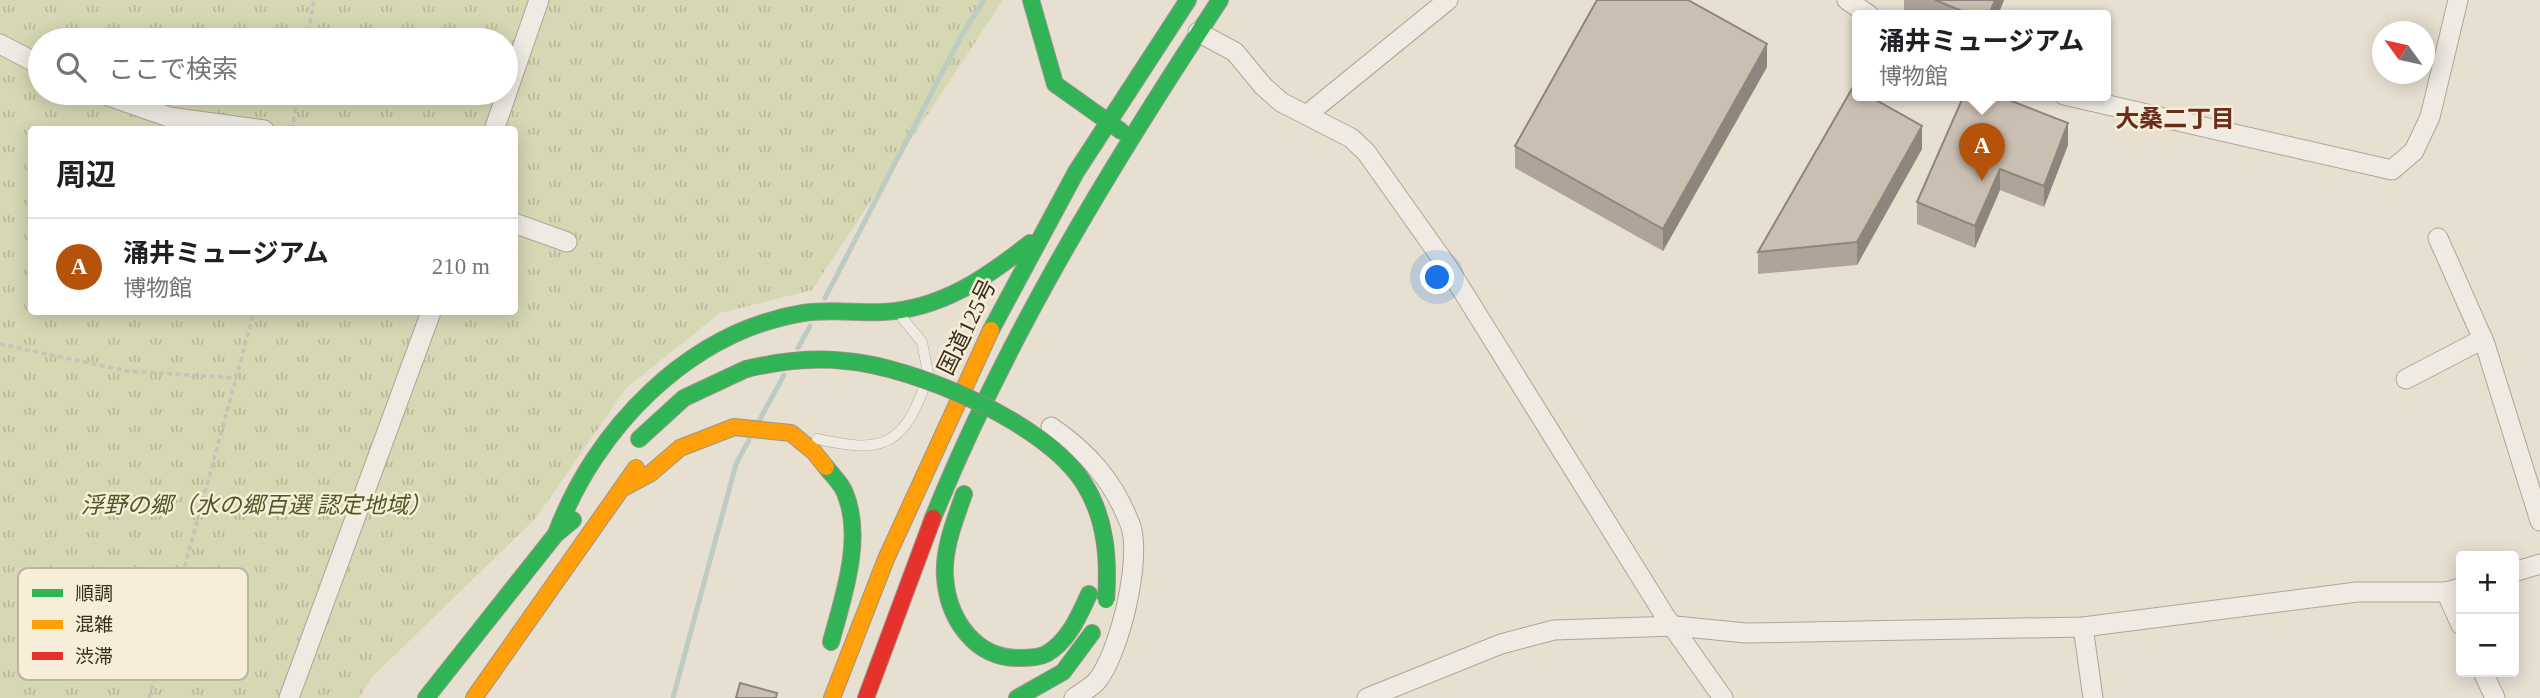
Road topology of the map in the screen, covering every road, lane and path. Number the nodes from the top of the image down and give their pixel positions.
1 (314, 0) edge
2 (539, 0) edge
3 (1031, 0) edge
4 (1188, 0) edge
5 (1220, 0) edge
6 (1448, 0) edge
7 (1847, 0) edge
8 (2458, 0) edge
9 (1862, 10) edge
10 (309, 28) edge
11 (1198, 32) junction
12 (0, 44) edge
13 (28, 59) edge
14 (518, 61) edge
15 (2090, 101) edge
16 (134, 105) edge
17 (296, 105) edge
18 (503, 105) edge
19 (1309, 113) junction
20 (1107, 122) junction
21 (235, 126) edge
22 (293, 126) edge
23 (495, 126) edge
24 (1131, 137) junction
25 (518, 224) edge
26 (1041, 235) junction
27 (2438, 237) dead end
28 (567, 242) dead end
29 (895, 311) junction
30 (253, 315) edge
31 (430, 315) edge
32 (2483, 340) junction
33 (0, 344) edge
34 (237, 378) junction
35 (2406, 379) dead end
36 (989, 392) junction
37 (791, 433) junction
38 (970, 433) junction
39 (631, 448) dead end
40 (1028, 452) dead end
41 (625, 486) junction
42 (586, 510) dead end
43 (2540, 521) edge
44 (556, 534) junction
45 (1090, 558) dead end
46 (2540, 564) edge
47 (185, 568) edge
48 (2519, 570) edge
49 (2454, 590) edge
50 (2459, 614) edge
51 (1675, 626) junction
52 (2082, 627) junction
53 (2485, 677) edge
54 (154, 680) edge
55 (149, 698) edge
56 (289, 698) edge
57 (426, 698) edge
58 (474, 698) edge
59 (817, 698) edge
60 (832, 698) edge
61 (866, 698) edge
62 (1017, 698) edge
63 (1074, 698) edge
64 (1367, 698) edge
65 (1723, 698) edge
66 (2093, 698) edge
67 (2495, 698) edge

1 - 10 path
2 - 14 street
3 - 20 main road
4 - 20 main road, 国道125号
5 - 11 main road
6 - 19 street
7 - 9 street
8 - 15 street
11 - 19 street
11 - 24 main road
12 - 13 street
16 - 21 street
17 - 22 path
18 - 23 street
19 - 51 street
20 - 24 main road
20 - 26 main road, 国道125号
24 - 36 main road
25 - 28 street
26 - 29 main road
26 - 60 main road, 国道125号
27 - 32 street
29 - 37 lane
29 - 44 main road
30 - 34 path
31 - 56 street
32 - 35 street
32 - 43 street
33 - 34 path
34 - 47 path
36 - 38 main road
36 - 63 street
37 - 41 main road
37 - 59 main road
38 - 45 main road
38 - 61 main road
39 - 62 main road, bridge
40 - 41 main road
41 - 58 main road
42 - 44 main road
44 - 57 main road
46 - 48 street
49 - 50 street
49 - 52 street
51 - 52 street
51 - 64 street
51 - 65 street
52 - 66 street
53 - 67 street
54 - 55 path

